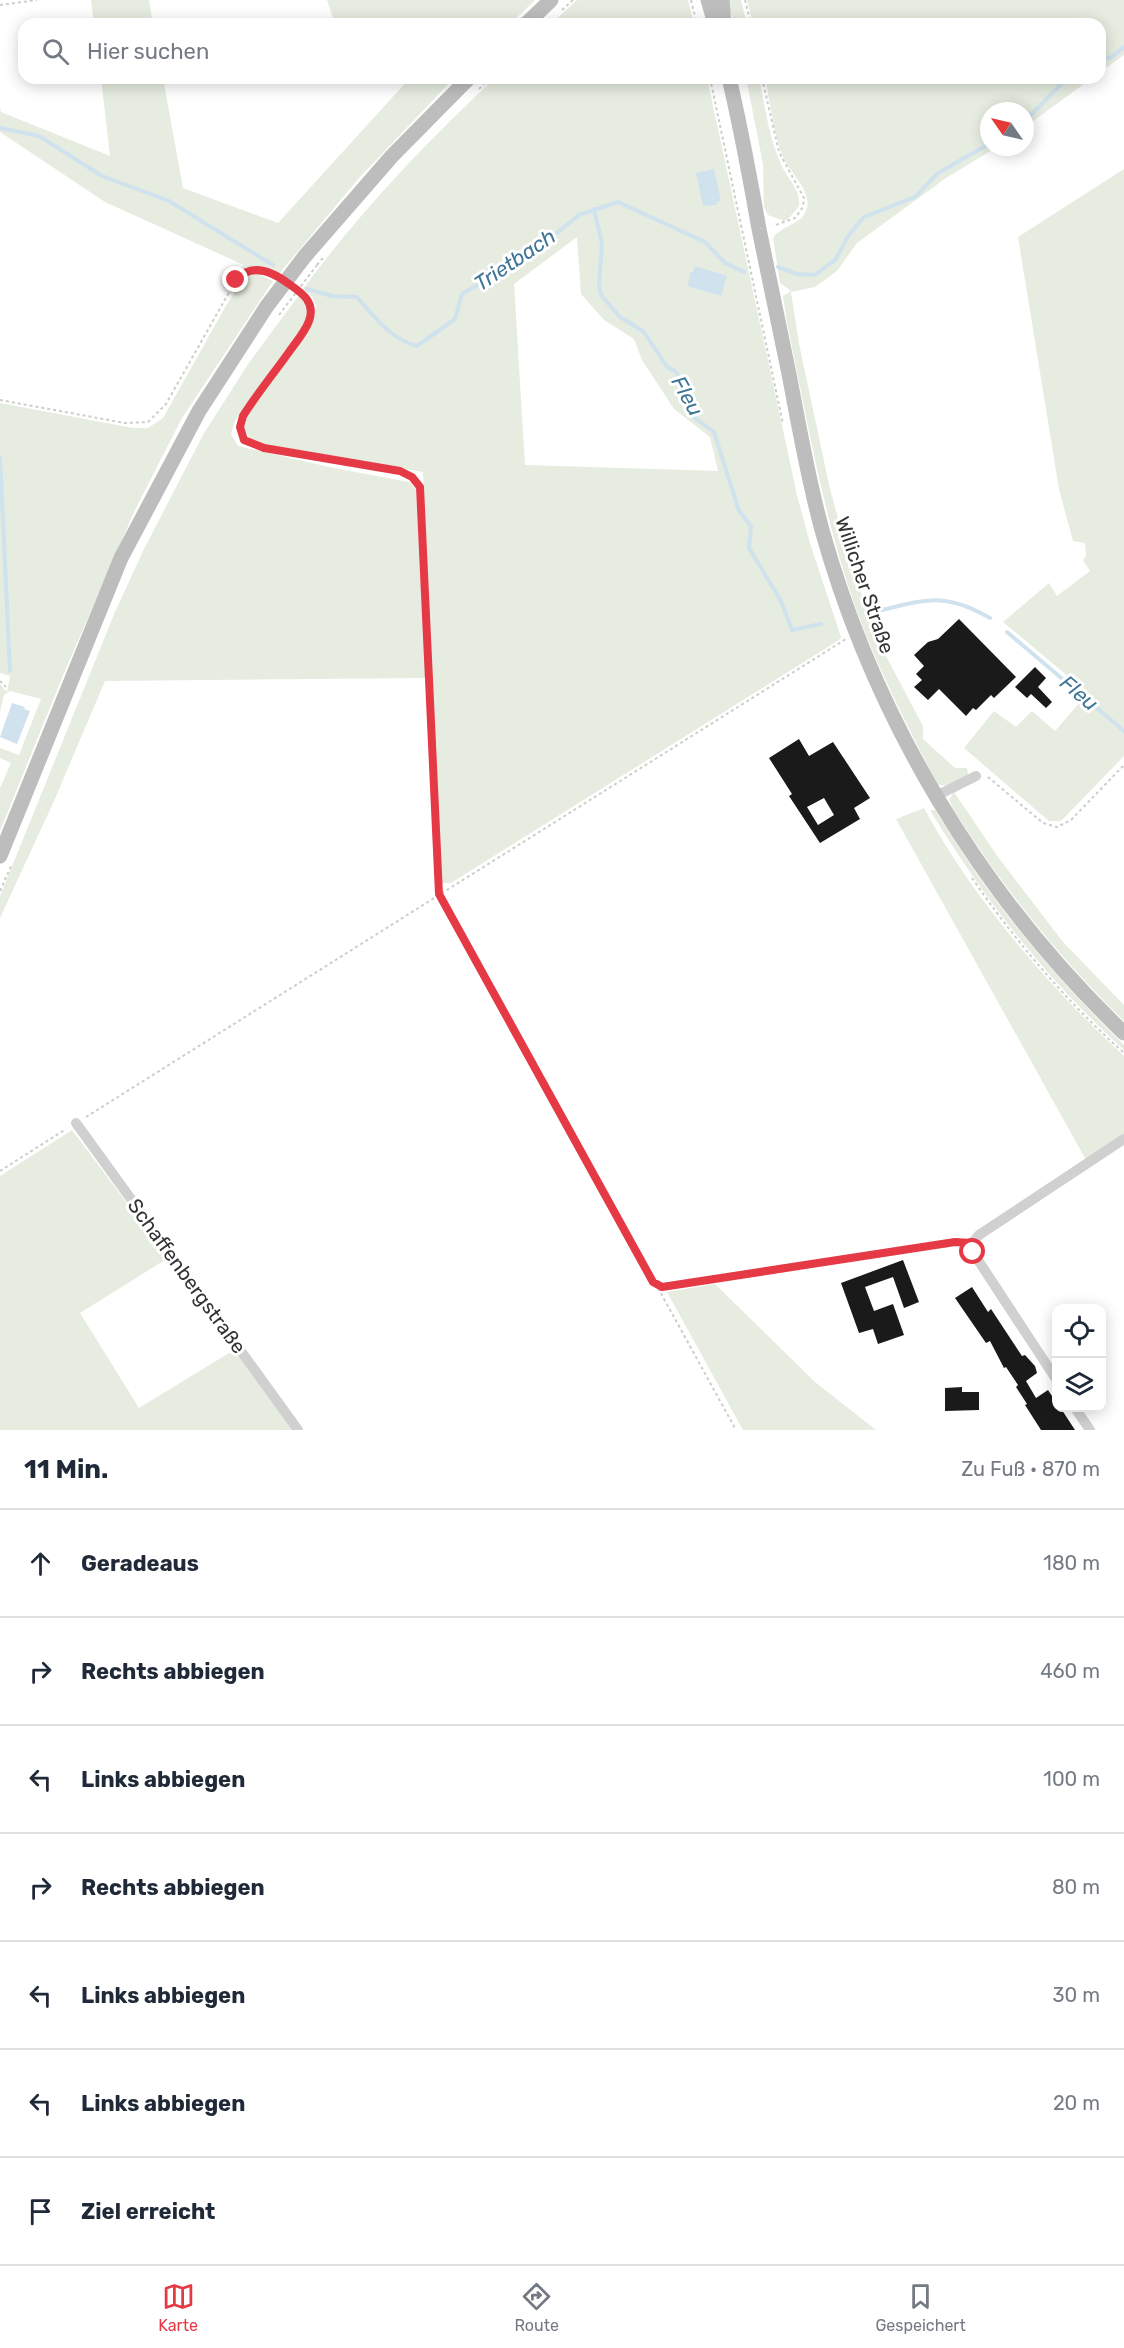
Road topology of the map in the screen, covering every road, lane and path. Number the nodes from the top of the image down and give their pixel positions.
1 (37, 0) edge
2 (551, 0) edge
3 (691, 0) edge
4 (708, 0) edge
5 (722, 0) edge
6 (745, 0) edge
7 (0, 5) edge
8 (532, 18) edge
9 (696, 18) edge
10 (713, 18) edge
11 (724, 18) edge
12 (750, 18) edge
13 (463, 84) edge
14 (484, 84) edge
15 (712, 84) edge
16 (730, 84) edge
17 (763, 84) edge
18 (472, 96) dead end
19 (752, 231) junction
20 (328, 251) dead end
21 (311, 260) junction
22 (278, 275) dead end
23 (294, 287) dead end
24 (273, 311) junction
25 (275, 321) dead end
26 (0, 400) edge
27 (844, 640) dead end
28 (0, 681) edge
29 (6, 687) dead end
30 (1124, 765) edge
31 (976, 776) joint
32 (936, 796) junction
33 (5, 860) edge
34 (0, 891) edge
35 (439, 894) junction
36 (1124, 1033) edge
37 (76, 1123) junction
38 (1124, 1139) edge
39 (0, 1171) edge
40 (972, 1243) junction
41 (945, 1245) joint
42 (657, 1286) junction
43 (1052, 1373) edge
44 (1078, 1412) edge
45 (298, 1430) edge
46 (736, 1430) edge
47 (1090, 1430) edge

1 - 7 path
2 - 8 main road
3 - 9 path
4 - 10 main road
5 - 11 main road
6 - 12 path
13 - 21 main road
14 - 18 path
15 - 19 path
16 - 19 main road, Willicher Straße
17 - 19 path
19 - 32 main road, Willicher Straße
20 - 21 path
21 - 24 main road, bridge
21 - 24 path, bridge
22 - 26 path
23 - 35 path
24 - 25 path
24 - 33 main road
27 - 35 path
28 - 29 path
30 - 31 path
31 - 32 street
32 - 36 main road, Willicher Straße
33 - 34 path
35 - 37 path
35 - 42 path
37 - 39 path
37 - 45 street, Schaffenbergstraße
38 - 40 street
40 - 41 lane
40 - 43 street
41 - 42 path
42 - 46 path
44 - 47 street

